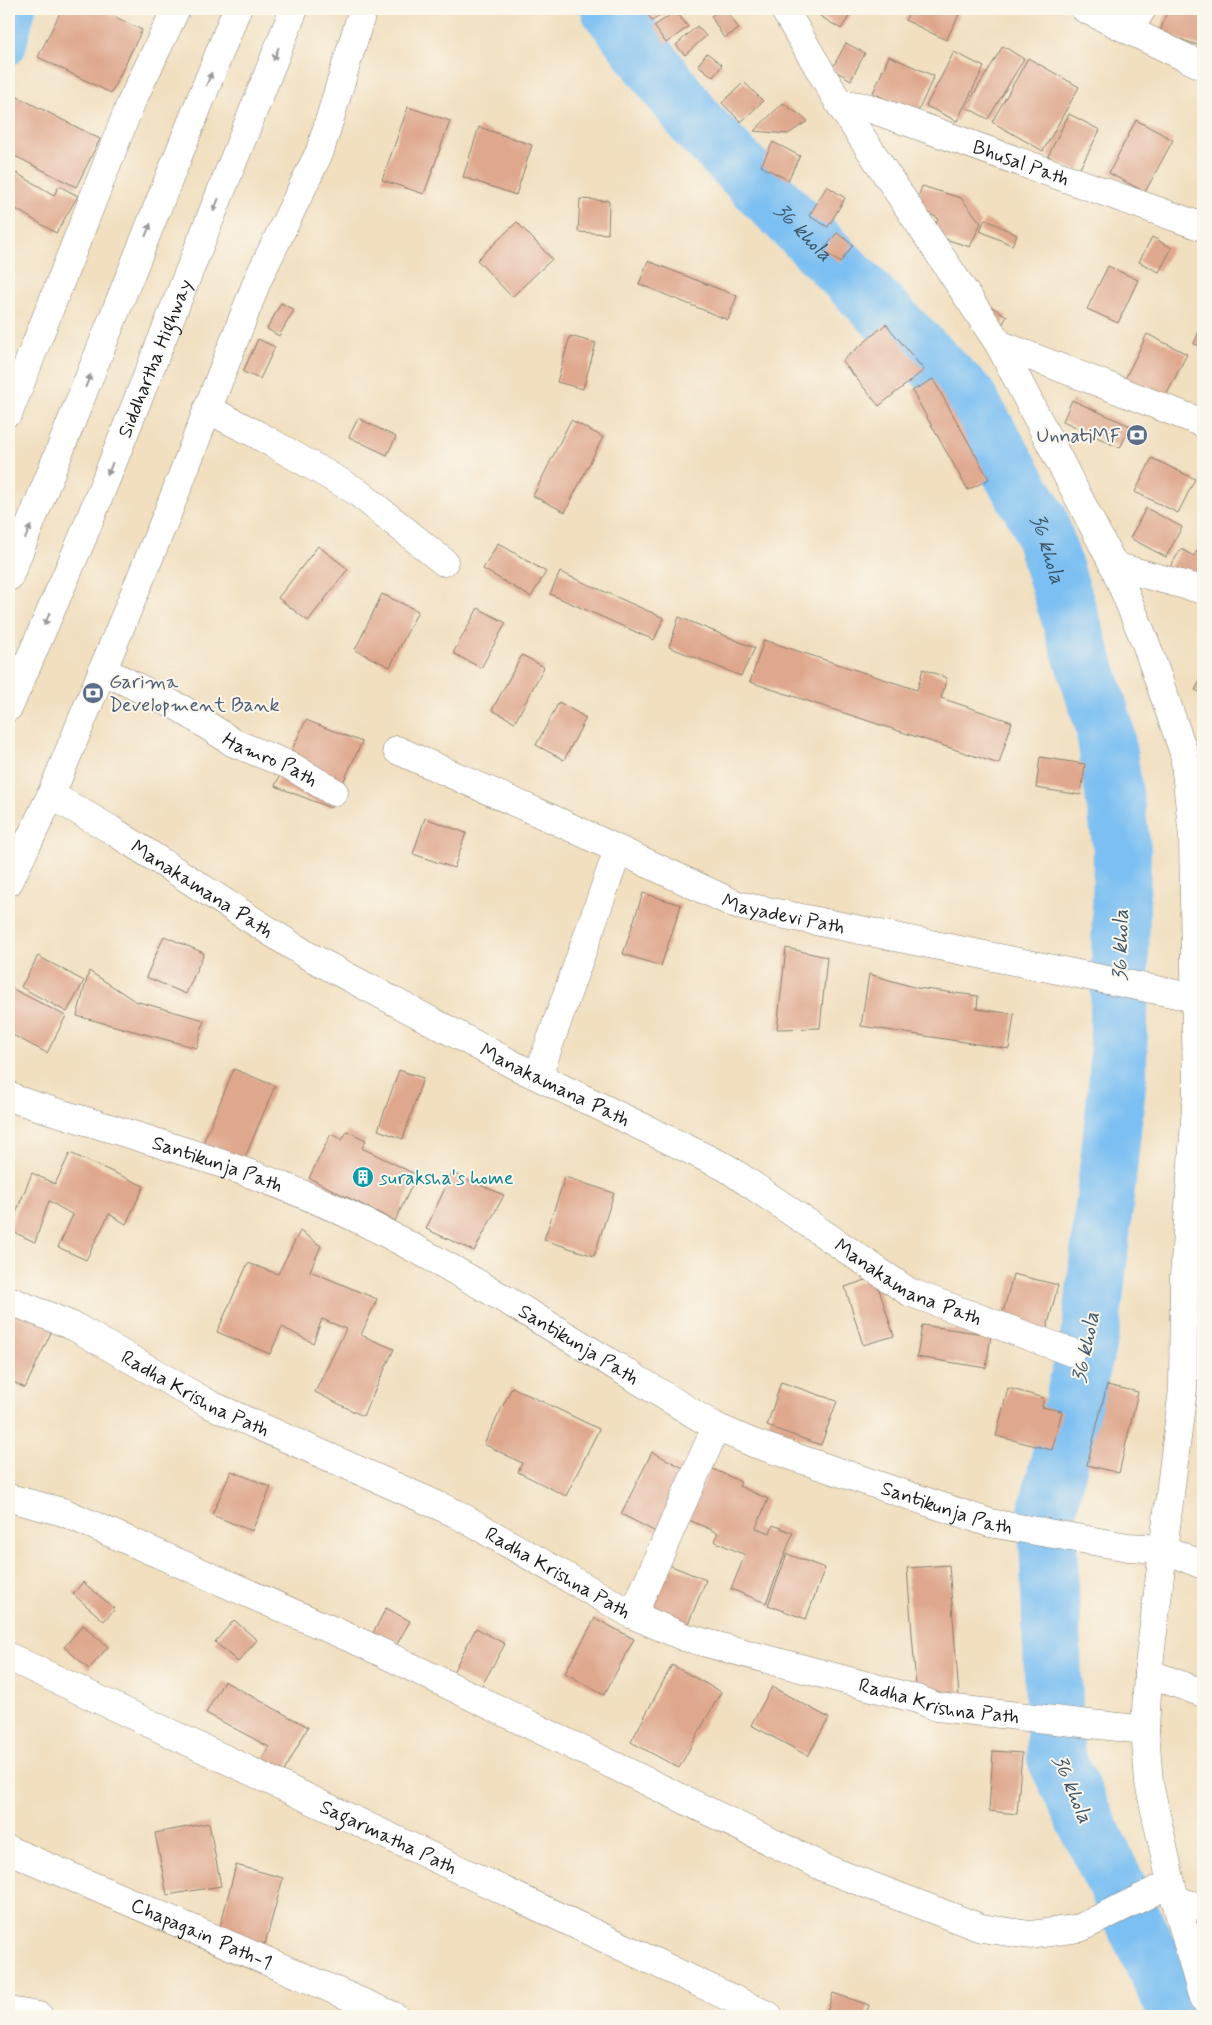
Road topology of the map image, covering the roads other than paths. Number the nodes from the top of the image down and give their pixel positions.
1 (176, 9) edge
2 (237, 9) edge
3 (294, 9) edge
4 (363, 9) edge
5 (784, 9) edge
6 (1085, 9) edge
7 (1136, 19) edge
8 (1203, 66) edge
9 (839, 104) junction
10 (1203, 227) edge
11 (999, 344) junction
12 (207, 409) junction
13 (9, 412) edge
14 (1203, 423) edge
15 (444, 562) dead end
16 (1114, 566) junction
17 (9, 576) edge
18 (1203, 590) edge
19 (102, 670) junction
20 (9, 707) edge
21 (397, 750) dead end
22 (1194, 756) edge
23 (334, 792) dead end
24 (51, 795) junction
25 (1198, 840) edge
26 (618, 850) junction
27 (9, 882) edge
28 (1200, 999) edge
29 (538, 1076) junction
30 (1200, 1094) edge
31 (9, 1095) edge
32 (1194, 1278) edge
33 (9, 1300) edge
34 (1072, 1352) dead end
35 (1193, 1392) edge
36 (716, 1428) junction
37 (9, 1498) edge
38 (1163, 1548) junction
39 (1203, 1565) edge
40 (633, 1615) junction
41 (9, 1657) edge
42 (1148, 1673) junction
43 (1203, 1693) edge
44 (1144, 1730) junction
45 (9, 1850) edge
46 (1173, 1891) junction
47 (1203, 1908) edge
48 (1203, 1999) edge
49 (9, 2011) edge
50 (39, 2016) edge
51 (394, 2016) edge
52 (769, 2016) edge

1 - 13 main road
17 -> 2 main road
3 -> 20 main road, Siddhartha Highway
4 - 12 main road
5 - 9 main road
6 - 7 main road
7 - 8 main road
9 - 10 main road, Bhusal Path
9 - 11 main road
11 - 14 main road
11 - 16 main road
12 - 15 main road
12 - 19 main road
16 - 18 main road
16 - 22 main road
19 - 23 main road, Hamro Path
19 - 24 main road
21 - 26 main road, Mayadevi Path
22 - 25 main road
24 - 27 main road
24 - 29 main road, Manakamana Path
25 - 28 main road
26 - 28 main road, Mayadevi Path
26 - 29 main road
28 - 30 main road
29 - 34 main road, Manakamana Path
30 - 32 main road
31 - 36 main road, Santikunja Path
32 - 35 main road
33 - 40 main road, Radha Krishna Path
35 - 38 main road
36 - 38 main road, Santikunja Path
36 - 40 main road
37 - 46 main road
38 - 39 main road
38 - 42 main road
40 - 44 main road, Radha Krishna Path
41 - 52 main road, Sagarmatha Path
42 - 43 main road
42 - 44 main road
44 - 46 main road
45 - 51 main road, Chapagain Path-1
46 - 47 main road
46 - 48 main road
49 - 50 main road

